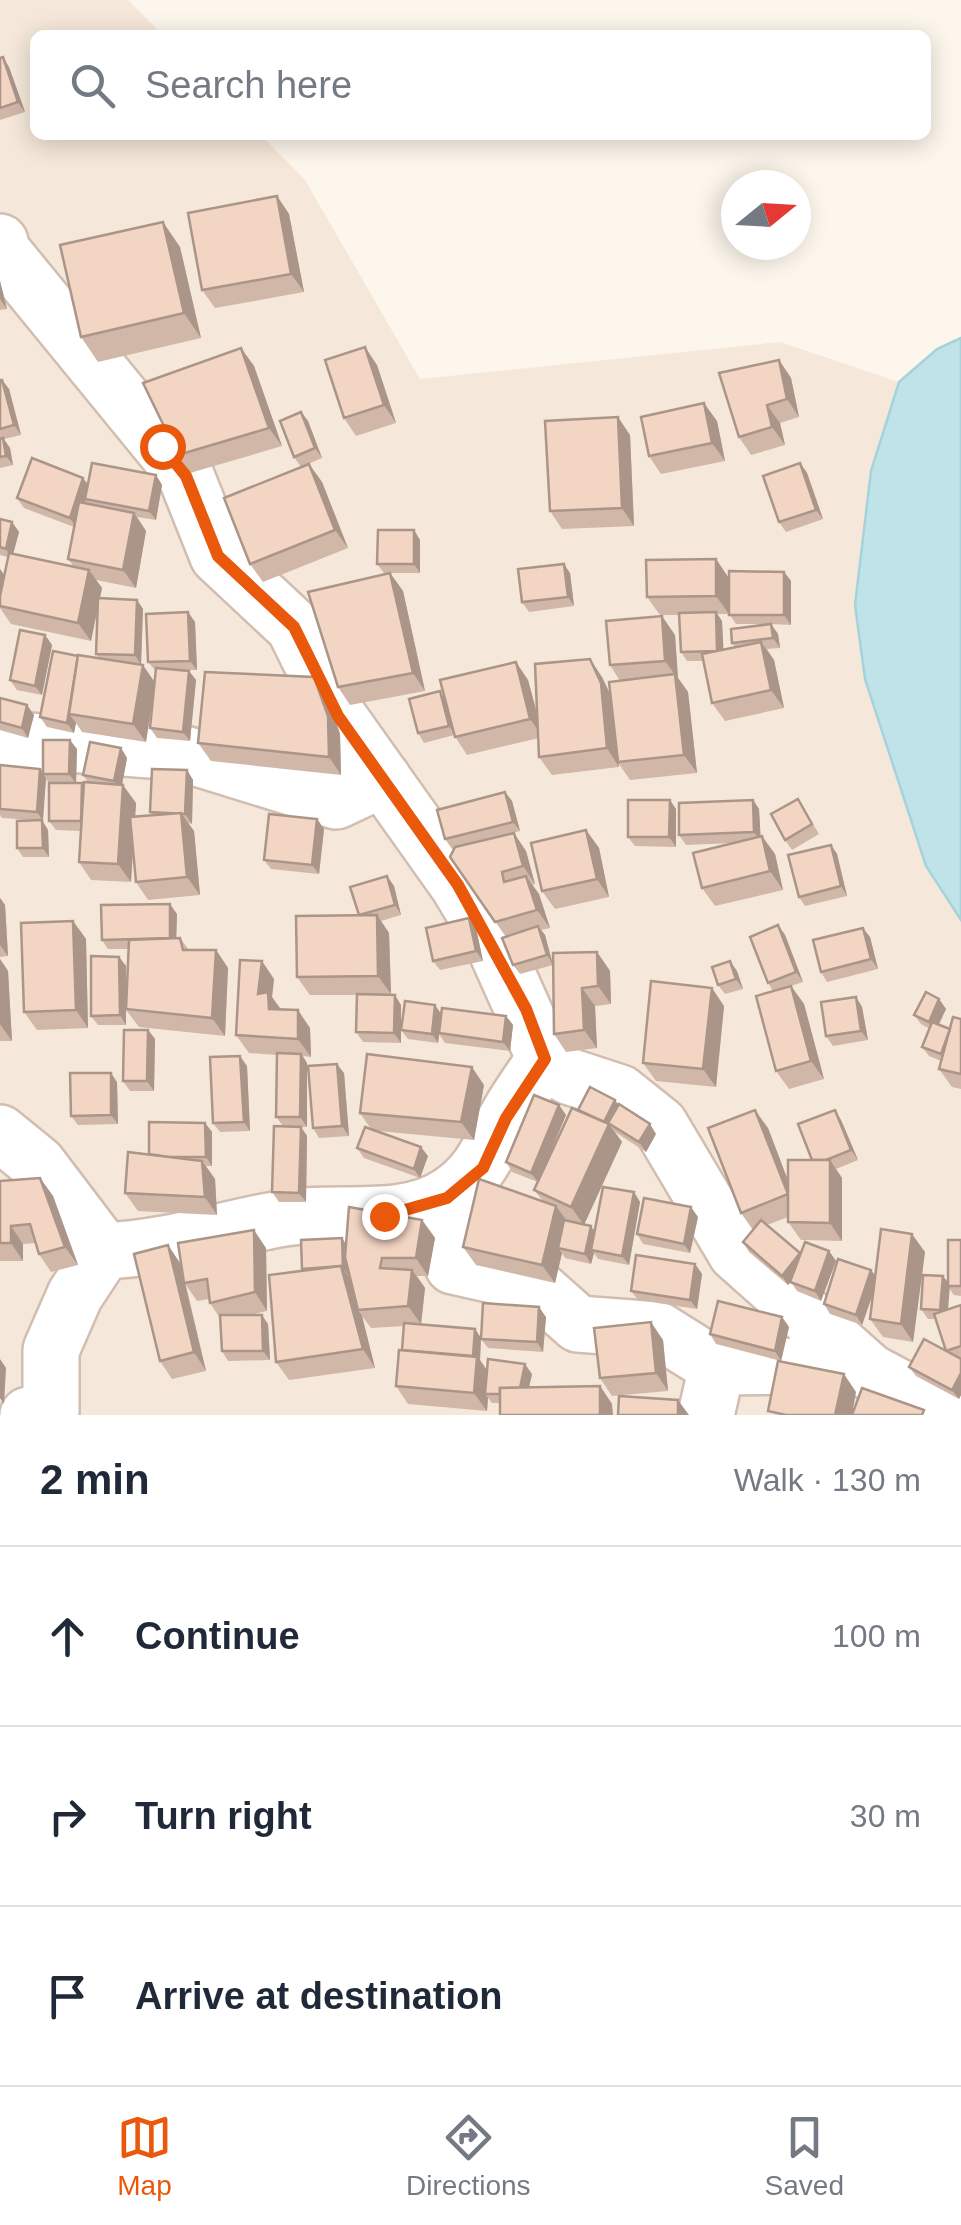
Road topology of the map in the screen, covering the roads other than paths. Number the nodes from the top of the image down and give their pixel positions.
1 (0, 242) edge
2 (0, 738) edge
3 (383, 779) junction
4 (545, 1059) junction
5 (0, 1133) edge
6 (447, 1198) junction
7 (104, 1251) junction
8 (822, 1329) junction
9 (712, 1391) edge
10 (28, 1415) edge
11 (951, 1415) edge

1 - 3 street
2 - 3 street
3 - 4 street
4 - 6 street
4 - 8 street
5 - 7 street
6 - 7 street
6 - 9 street
7 - 10 street
8 - 9 street
8 - 11 street

